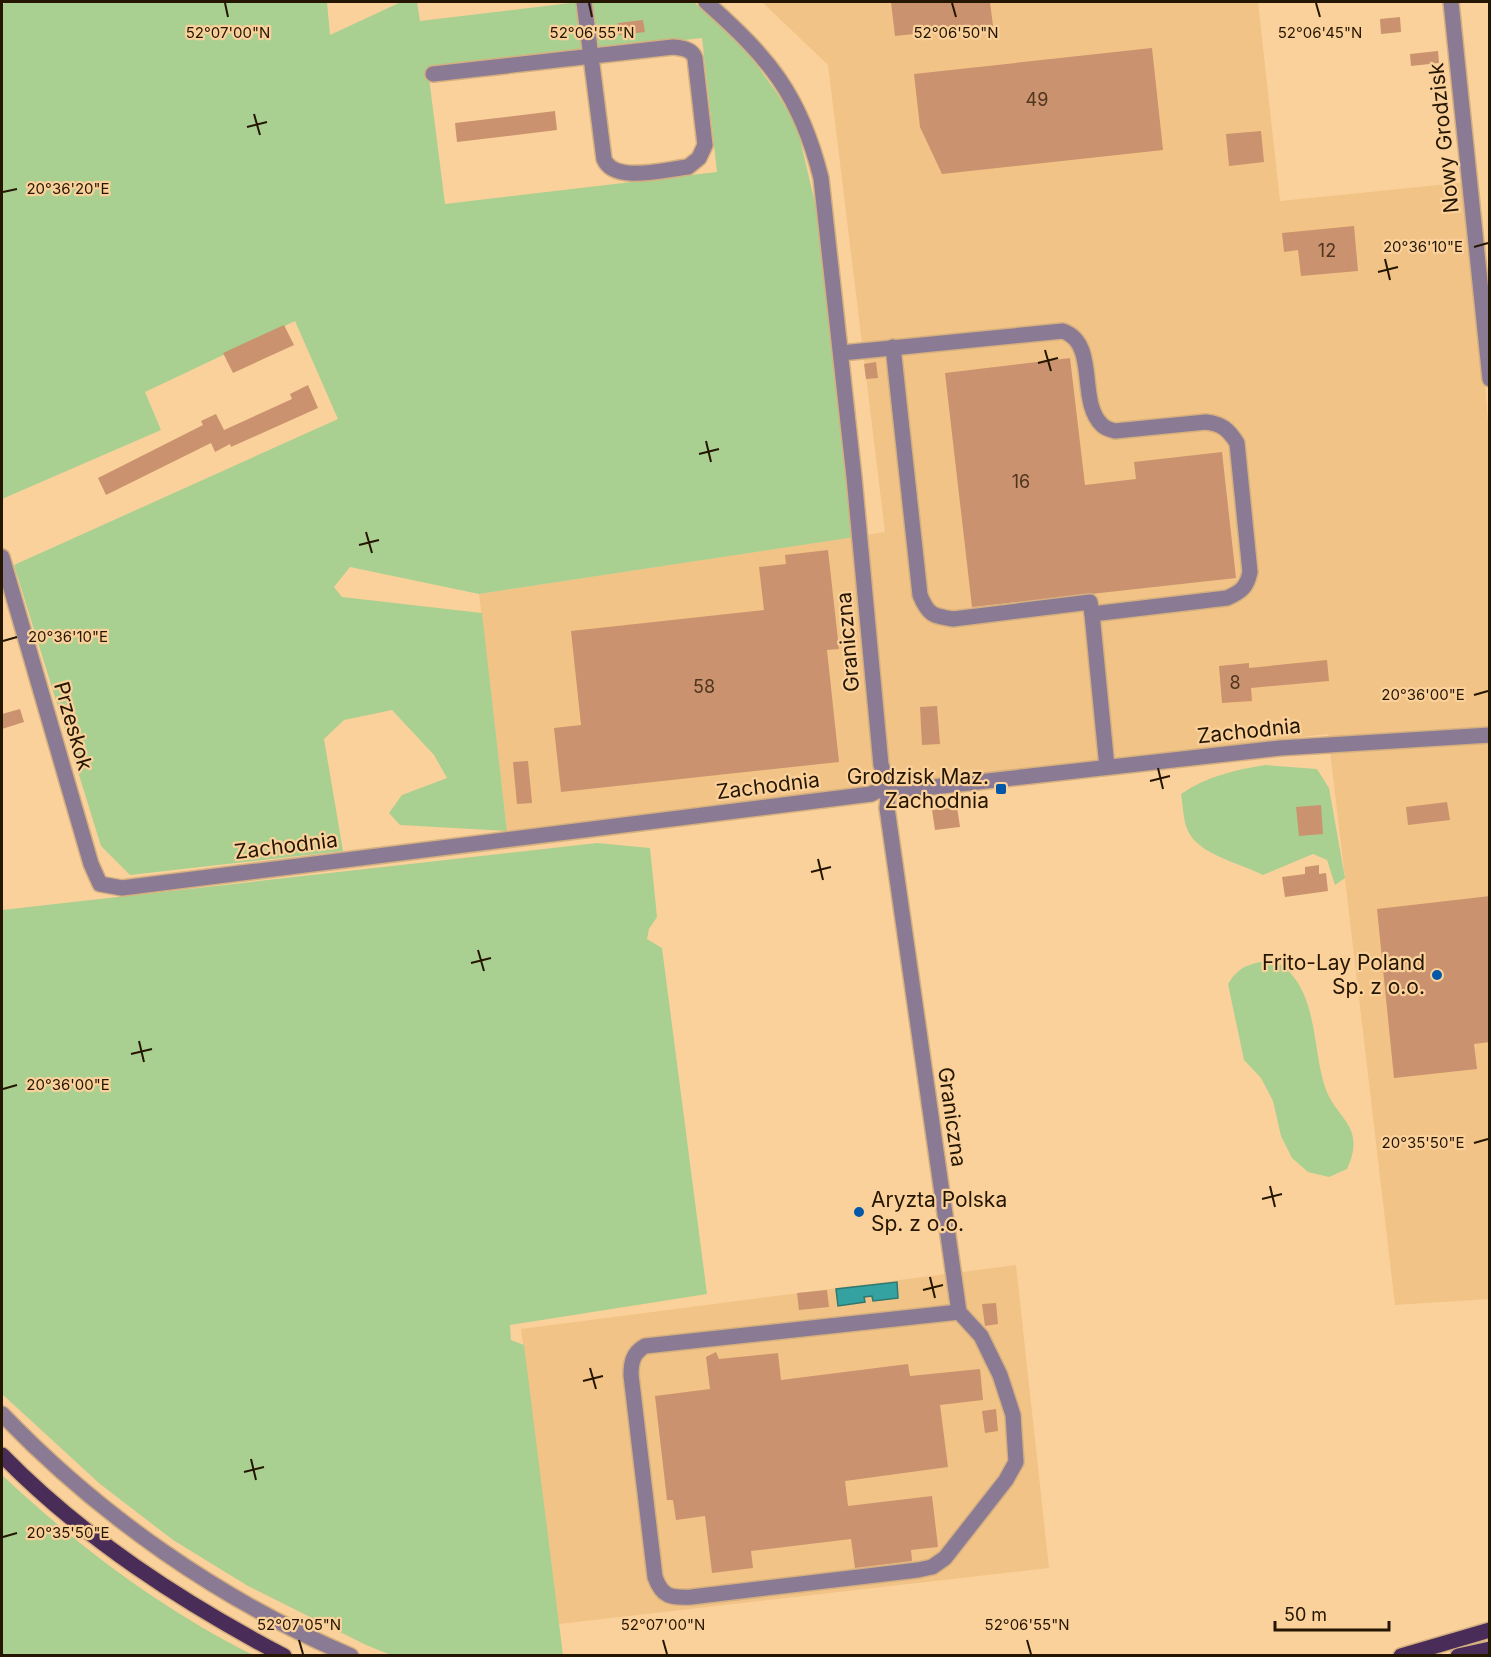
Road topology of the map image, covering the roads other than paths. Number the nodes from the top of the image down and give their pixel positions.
1 (584, 2) edge
2 (706, 2) edge
3 (1451, 2) edge
4 (591, 56) junction
5 (433, 74) dead end
6 (893, 347) junction
7 (841, 353) junction
8 (1490, 379) edge
9 (2, 557) edge
10 (1092, 614) junction
11 (1490, 735) edge
12 (1107, 767) junction
13 (889, 785) junction
14 (122, 888) joint
15 (959, 1312) junction
16 (2, 1414) edge
17 (2, 1455) edge
18 (1490, 1630) edge
19 (1490, 1649) edge
20 (284, 1656) edge
21 (351, 1656) edge
22 (1401, 1656) edge
23 (1458, 1656) edge

1 - 4 street
2 - 7 street, Graniczna
3 - 8 street, Nowy Grodzisk
4 - 4 street
4 - 5 street
6 - 7 street
6 - 10 street
6 - 10 street
7 - 13 street, Graniczna
9 - 14 street, Przeskok
10 - 12 street
11 - 12 street, Zachodnia
12 - 13 street, Zachodnia
13 - 14 street, Zachodnia
13 - 15 street, Graniczna
15 - 15 street
16 - 21 street
17 - 20 main road
18 - 22 main road
19 - 23 main road

